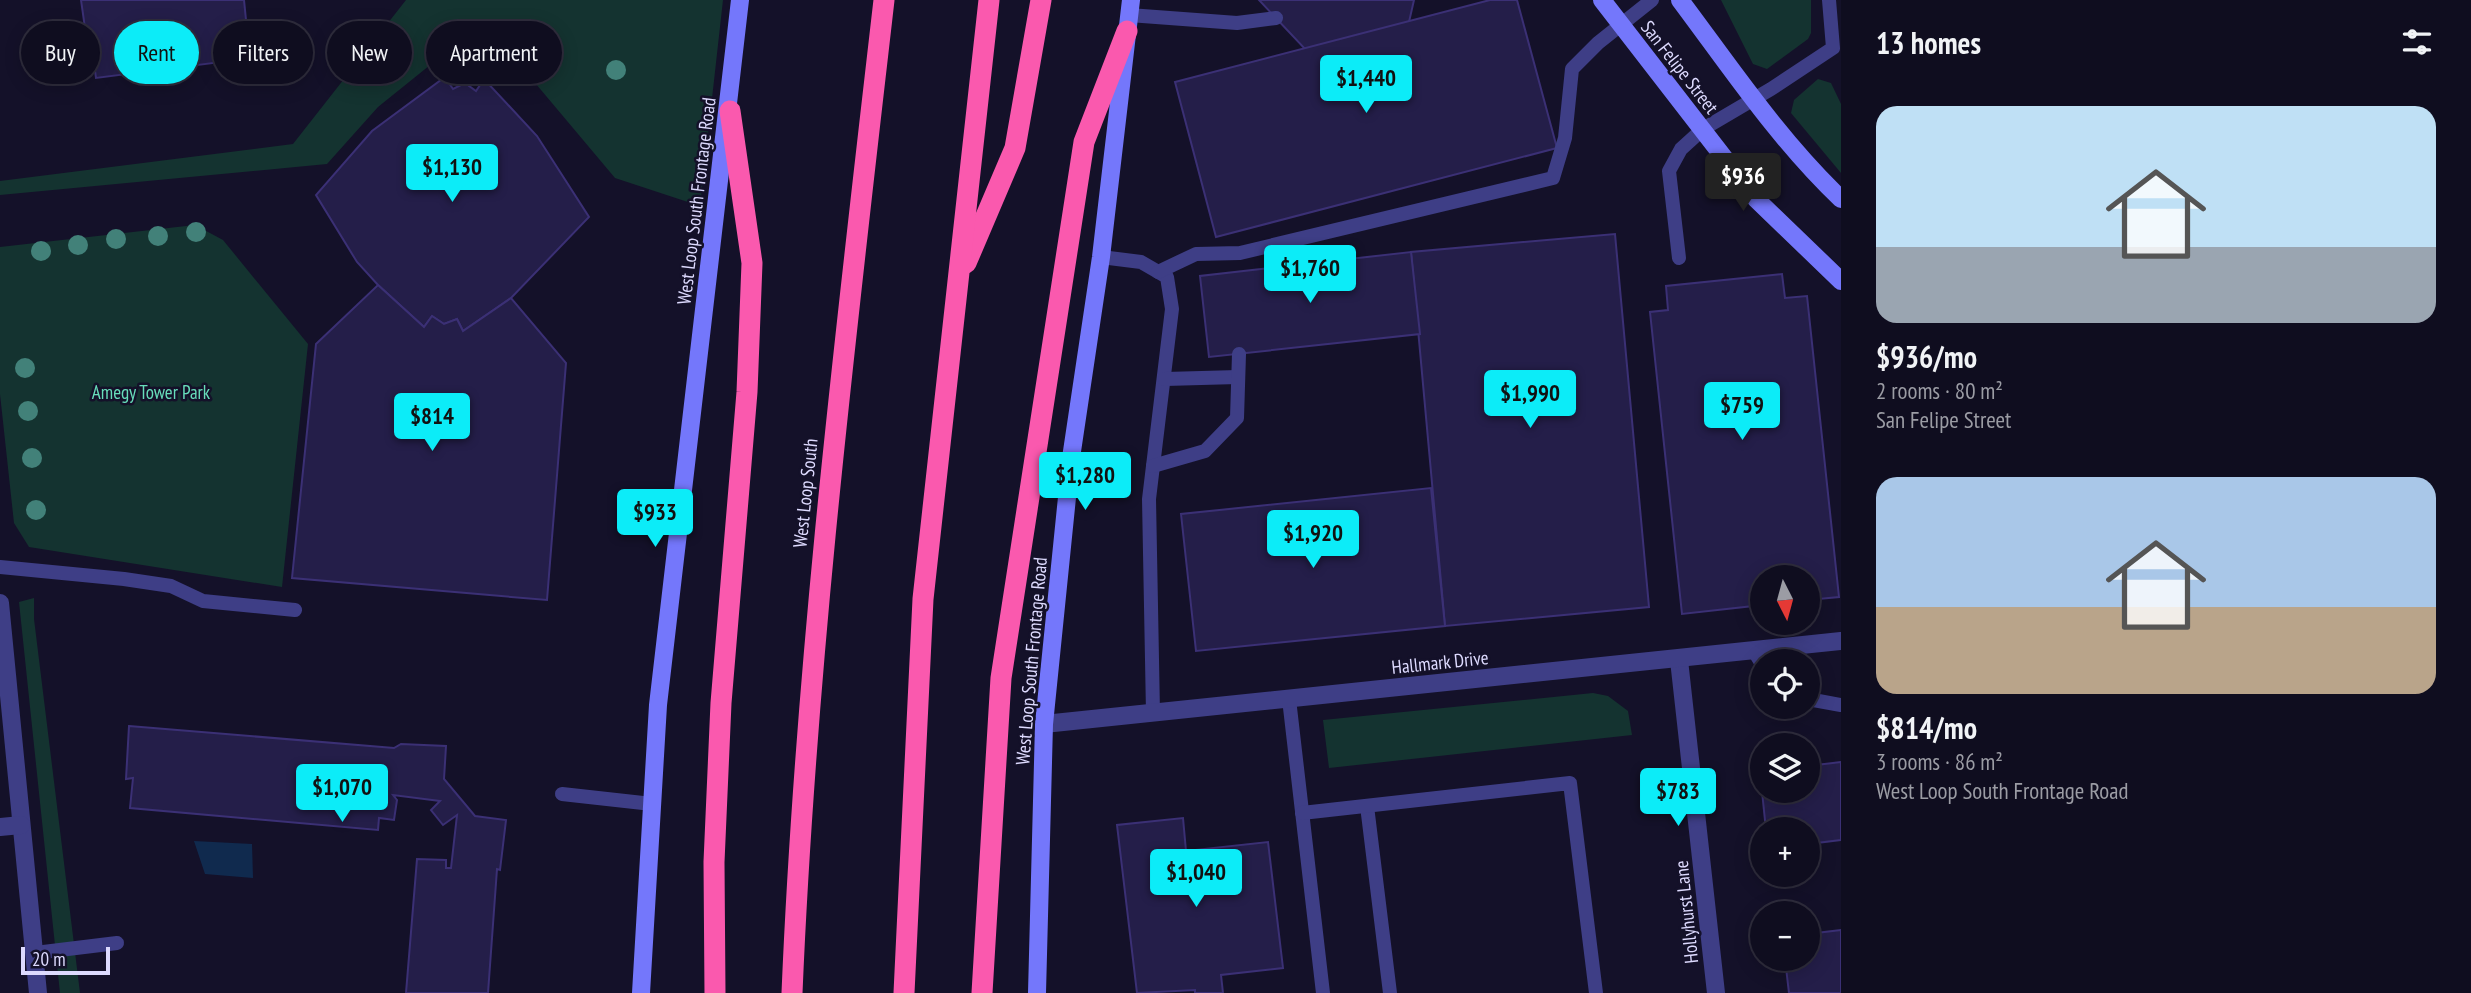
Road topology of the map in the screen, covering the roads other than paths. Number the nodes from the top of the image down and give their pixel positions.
1 (740, 0) edge
2 (884, 0) edge
3 (989, 0) edge
4 (1041, 0) edge
5 (1602, 0) edge
6 (1651, 0) edge
7 (1680, 0) edge
8 (1829, 0) edge
9 (1129, 15) edge
10 (1276, 18) dead end
11 (1621, 25) junction
12 (1754, 99) junction
13 (730, 111) junction
14 (1703, 129) junction
15 (1841, 198) edge
16 (1101, 257) junction
17 (1679, 258) dead end
18 (1158, 272) junction
19 (1841, 281) edge
20 (956, 287) junction
21 (1239, 354) dead end
22 (1238, 377) junction
23 (1165, 379) junction
24 (1153, 466) junction
25 (0, 567) edge
26 (0, 603) edge
27 (295, 610) dead end
28 (1841, 641) edge
29 (1802, 649) edge
30 (1750, 658) edge
31 (1679, 660) junction
32 (1289, 699) junction
33 (1820, 701) edge
34 (1841, 705) edge
35 (1153, 713) junction
36 (1044, 724) junction
37 (562, 794) dead end
38 (652, 804) junction
39 (1367, 806) junction
40 (1302, 813) junction
41 (21, 825) junction
42 (0, 827) edge
43 (117, 943) dead end
44 (35, 953) junction
45 (38, 993) edge
46 (641, 993) edge
47 (715, 993) edge
48 (792, 993) edge
49 (904, 993) edge
50 (982, 993) edge
51 (1037, 993) edge
52 (1323, 993) edge
53 (1390, 993) edge
54 (1596, 993) edge
55 (1716, 993) edge

1 - 13 main road, West Loop South Frontage Road
2 - 48 highway, West Loop South
3 - 20 highway
4 - 20 highway
5 - 11 main road, San Felipe Street
6 - 11 lane
7 - 12 main road, San Felipe Street
8 - 12 lane
9 - 10 lane
9 - 16 main road, West Loop South Frontage Road
9 - 50 highway
11 - 14 main road, San Felipe Street
11 - 18 lane
12 - 14 lane
12 - 15 main road, San Felipe Street
13 - 38 main road, West Loop South Frontage Road
13 - 47 highway
14 - 17 lane
14 - 19 main road, San Felipe Street
16 - 18 lane
16 - 36 main road, West Loop South Frontage Road
18 - 23 lane
20 - 49 highway
21 - 22 lane
22 - 23 lane
22 - 24 lane
23 - 24 lane
24 - 35 lane
25 - 27 lane
26 - 41 street
28 - 29 street, Hallmark Drive
30 - 31 street, Hallmark Drive
31 - 32 street, Hallmark Drive
31 - 55 street, Hollyhurst Lane
32 - 35 street, Hallmark Drive
32 - 40 lane
33 - 34 lane
35 - 36 street, Hallmark Drive
36 - 51 main road, West Loop South Frontage Road
37 - 38 lane
38 - 46 main road, West Loop South Frontage Road
39 - 40 lane
39 - 53 lane
39 - 54 lane
40 - 52 lane
41 - 42 street
41 - 44 street
43 - 44 lane
44 - 45 street

